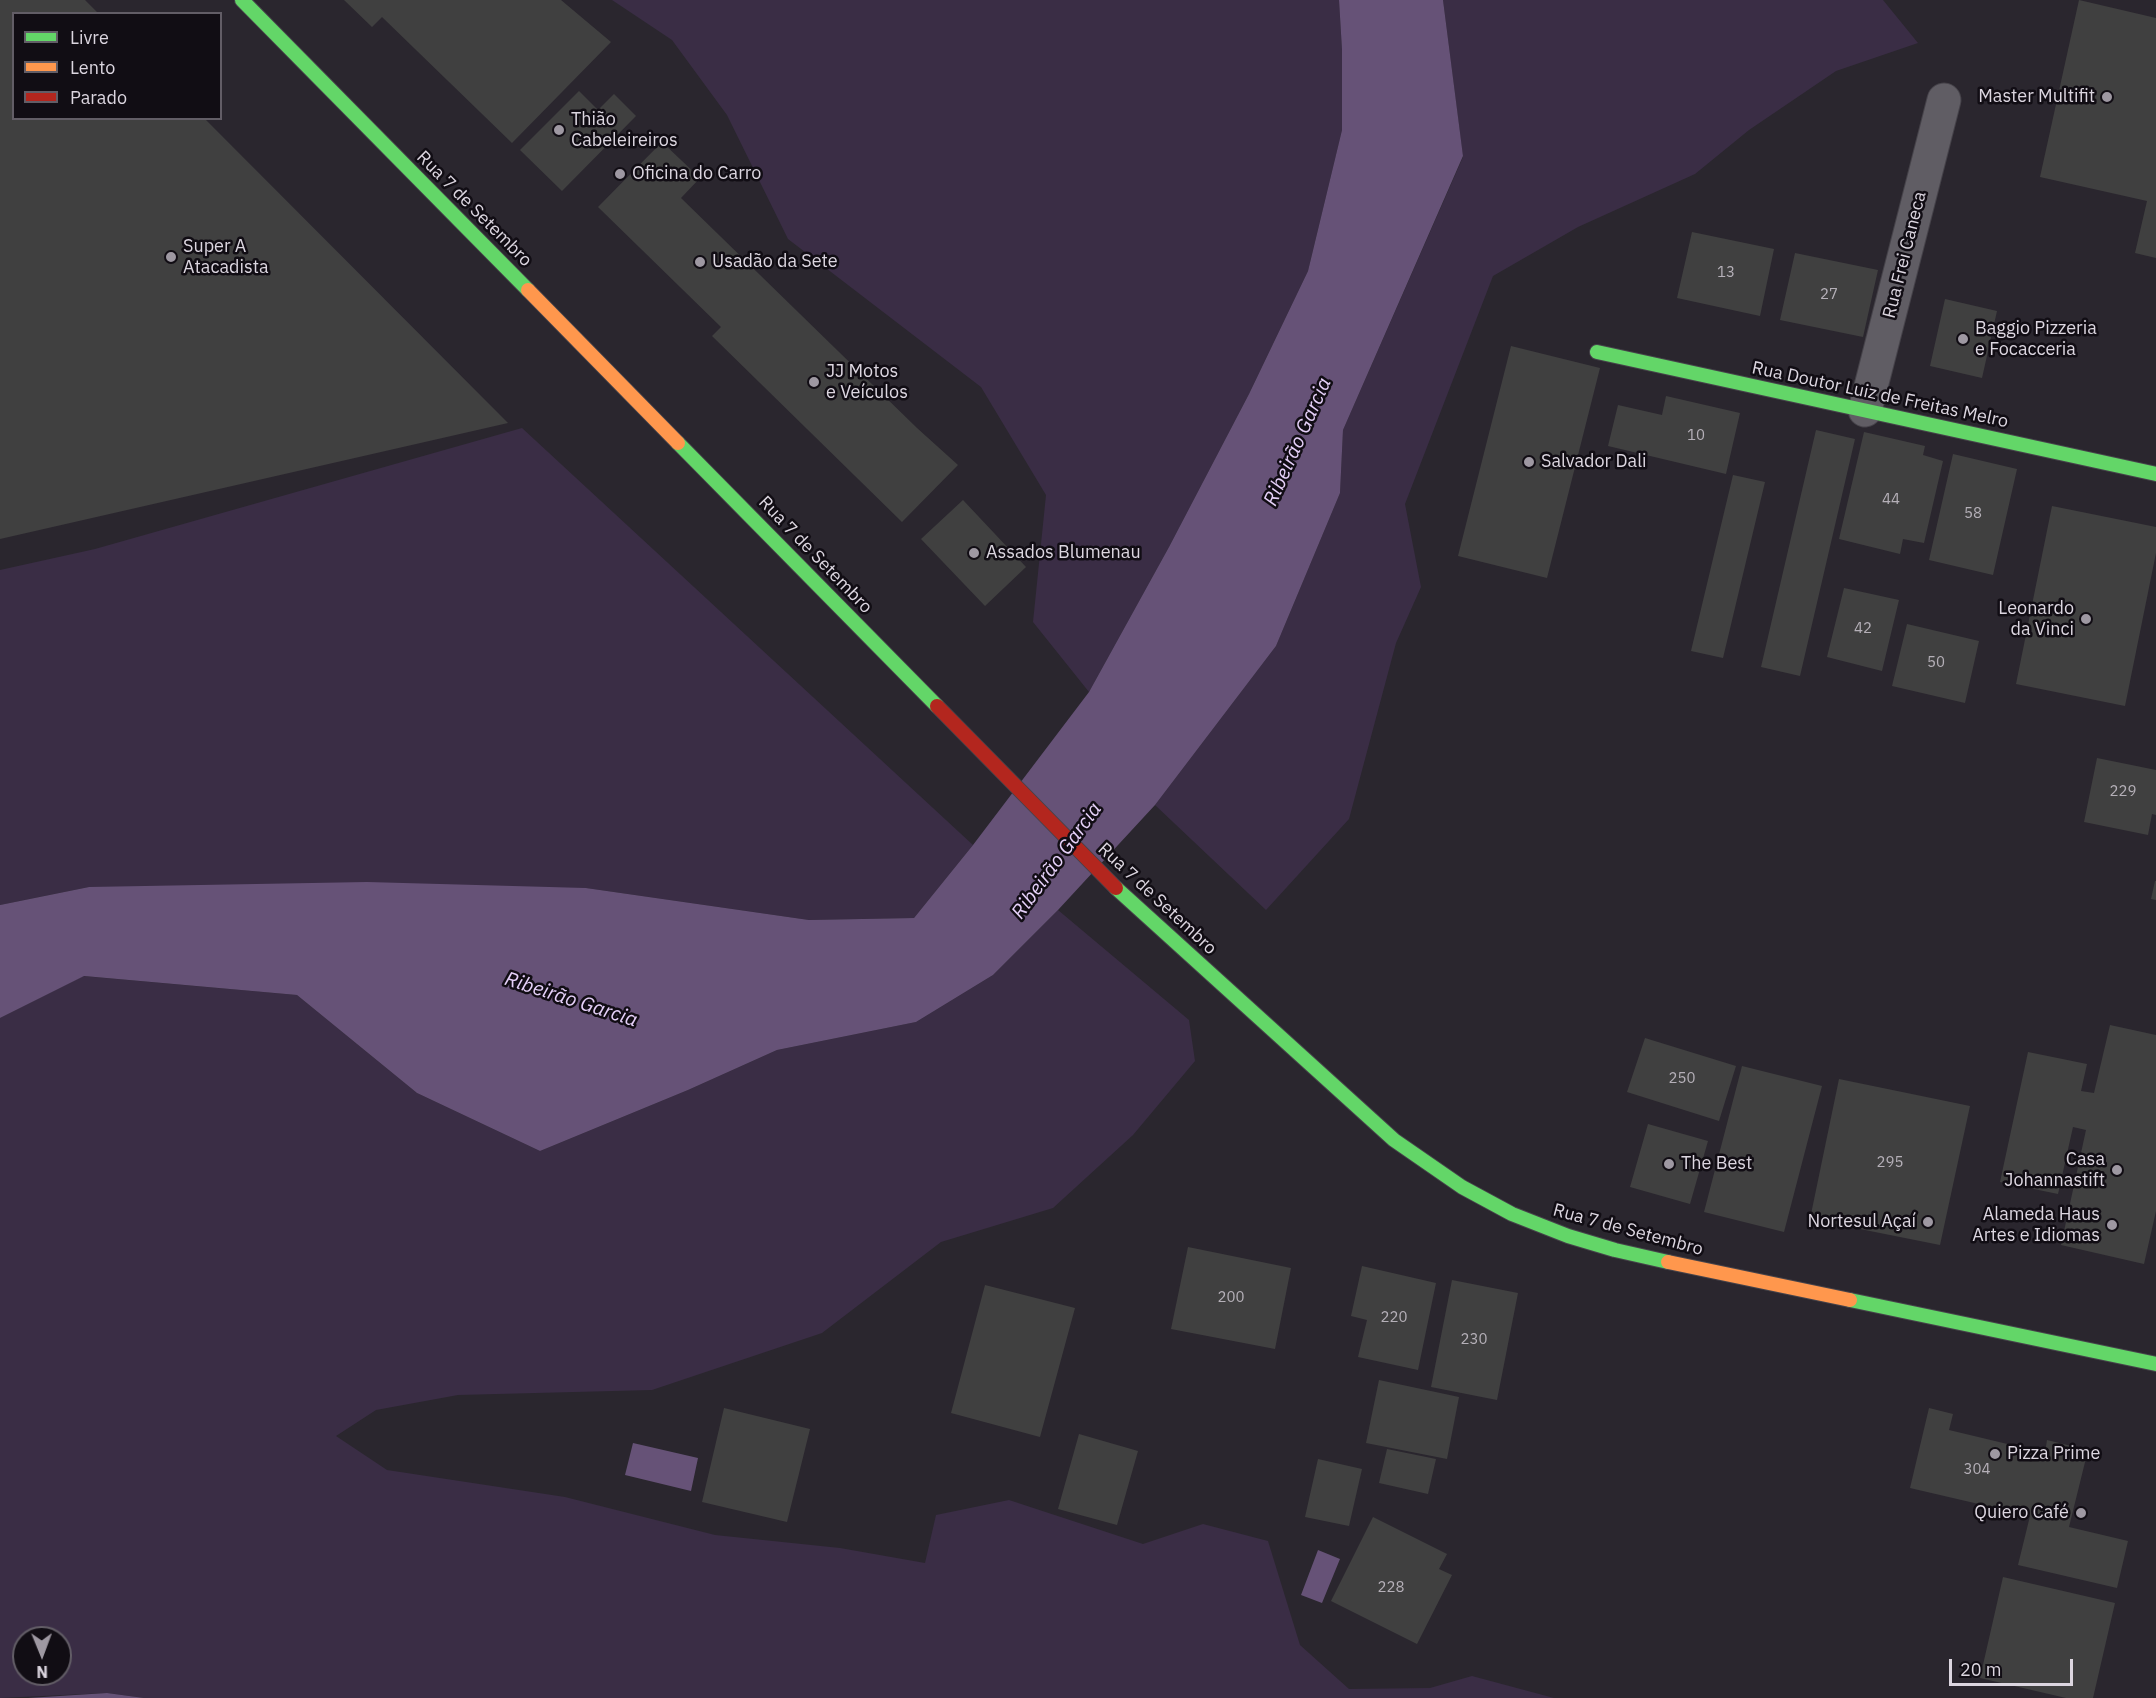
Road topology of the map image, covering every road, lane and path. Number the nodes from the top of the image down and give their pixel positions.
1 (242, 0) edge
2 (1944, 100) dead end
3 (1597, 352) dead end
4 (1865, 410) junction
5 (2156, 474) edge
6 (2156, 1364) edge

1 - 6 main road, Rua 7 de Setembro
2 - 4 street, Rua Frei Caneca
3 - 4 main road, Rua Doutor Luiz de Freitas Melro
4 - 5 main road, Rua Doutor Luiz de Freitas Melro

